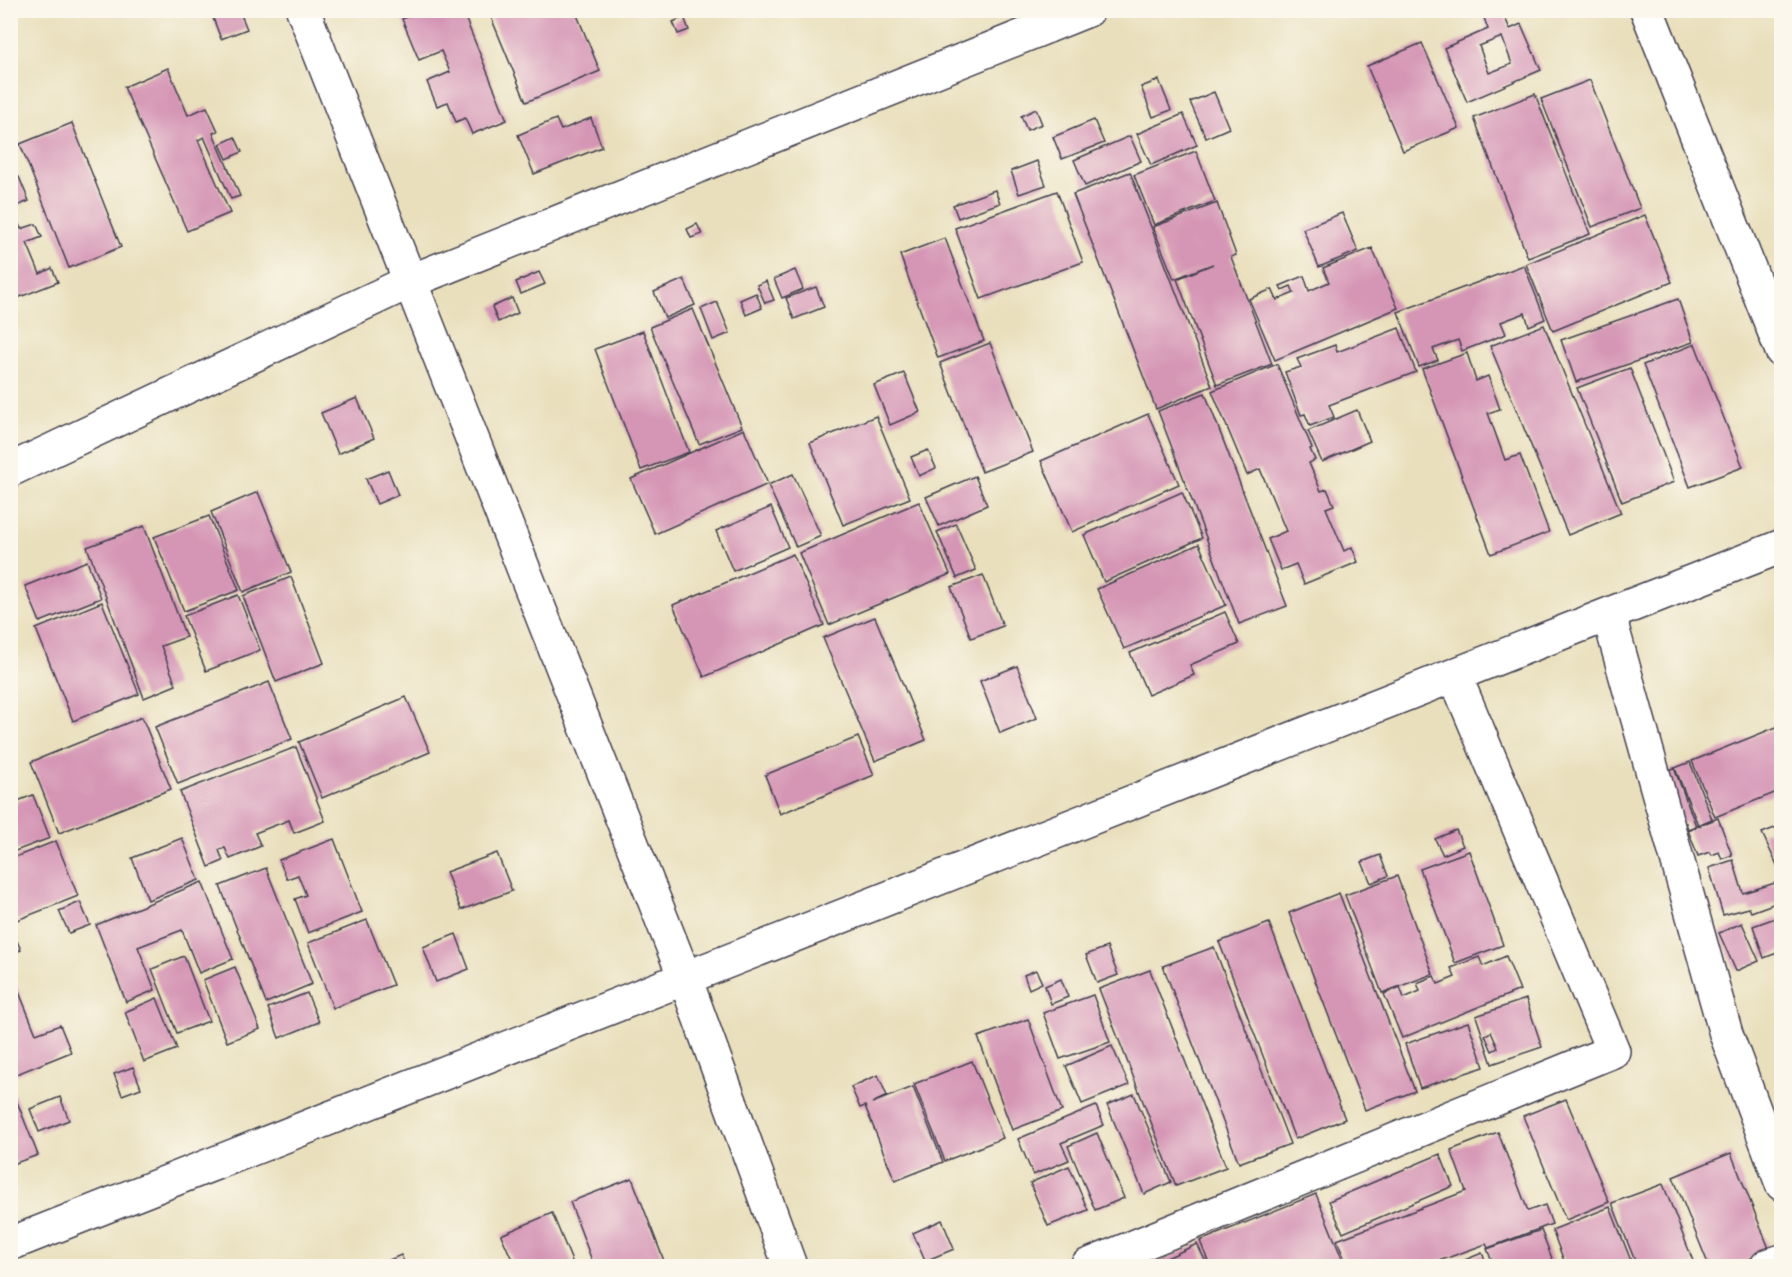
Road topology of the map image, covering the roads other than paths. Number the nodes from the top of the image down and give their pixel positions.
1 (303, 10) edge
2 (1088, 10) edge
3 (1647, 10) edge
4 (411, 281) junction
5 (1782, 351) edge
6 (10, 470) edge
7 (1782, 546) edge
8 (1609, 615) junction
9 (1455, 676) junction
10 (685, 978) junction
11 (1782, 1184) edge
12 (10, 1244) edge
13 (1782, 1260) edge
14 (790, 1266) edge
15 (1087, 1266) edge
16 (1767, 1266) edge

1 - 4 street
2 - 4 street
3 - 5 street
4 - 6 street
4 - 10 street
7 - 8 street
8 - 9 street
8 - 11 street
9 - 10 street
9 - 15 street
10 - 12 street
10 - 14 street
13 - 16 street

